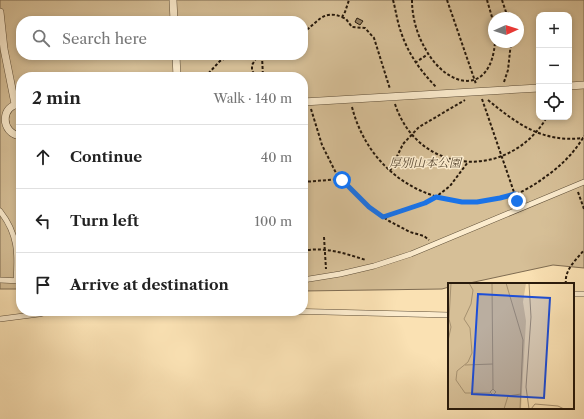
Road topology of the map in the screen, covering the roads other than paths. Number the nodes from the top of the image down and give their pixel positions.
1 (173, 0) edge
2 (0, 12) edge
3 (174, 16) edge
4 (176, 60) edge
5 (177, 72) edge
6 (584, 85) edge
7 (572, 86) edge
8 (536, 88) edge
9 (16, 96) edge
10 (308, 102) edge
11 (16, 105) edge
12 (16, 135) edge
13 (584, 182) edge
14 (0, 211) edge
15 (16, 253) edge
16 (308, 279) edge
17 (0, 280) edge
18 (16, 281) edge
19 (308, 312) edge
20 (448, 315) edge
21 (24, 316) edge
22 (0, 319) edge

1 - 3 street
2 - 9 street
4 - 5 street
6 - 7 street
8 - 10 street
11 - 12 street
13 - 16 lane
14 - 15 lane
17 - 18 lane
19 - 20 lane
21 - 22 lane

